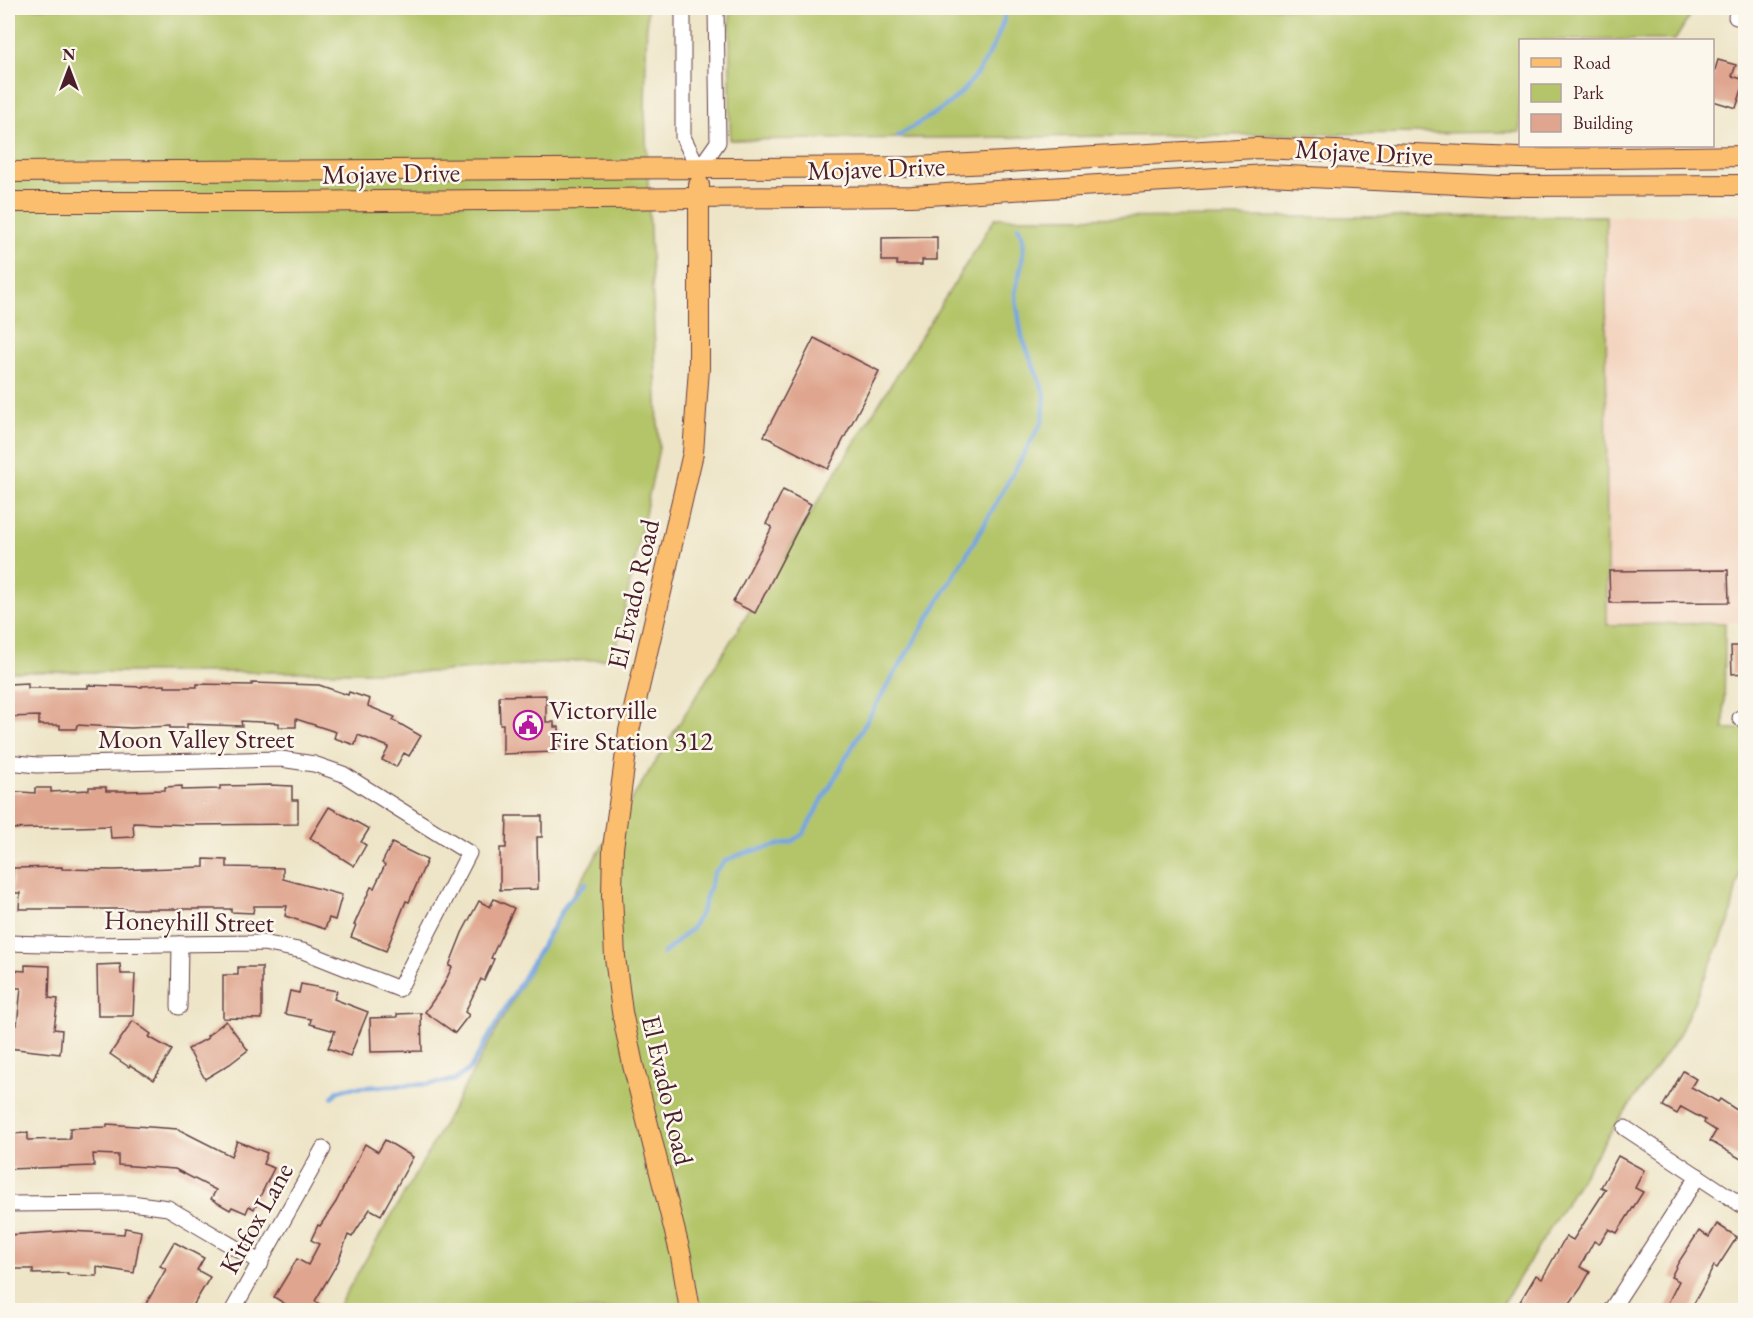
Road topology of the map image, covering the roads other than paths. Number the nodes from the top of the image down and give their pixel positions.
1 (683, 8) edge
2 (716, 8) edge
3 (1746, 156) edge
4 (400, 170) junction
5 (8, 172) edge
6 (699, 184) junction
7 (1746, 185) edge
8 (400, 199) junction
9 (8, 202) edge
10 (8, 762) edge
11 (8, 943) edge
12 (180, 944) junction
13 (399, 989) joint
14 (179, 1007) dead end
15 (1625, 1128) dead end
16 (323, 1149) dead end
17 (1698, 1176) junction
18 (8, 1204) edge
19 (1746, 1208) edge
20 (261, 1263) junction
21 (233, 1311) edge
22 (690, 1311) edge
23 (1611, 1311) edge

1 - 6 street, El Evado Road
2 - 6 street
3 - 6 main road, Mojave Drive
4 - 5 main road, Mojave Drive
4 - 6 main road, Mojave Drive
4 - 8 main road
6 - 7 main road, Mojave Drive
6 - 8 main road, Mojave Drive
6 - 22 main road, El Evado Road
8 - 9 main road, Mojave Drive
10 - 13 street, Moon Valley Street
11 - 12 street, Honeyhill Street
12 - 13 street, Honeyhill Street
12 - 14 street
15 - 17 street
16 - 20 street, Kitfox Lane
17 - 19 street
17 - 23 street
18 - 20 street
20 - 21 street, Kitfox Lane

